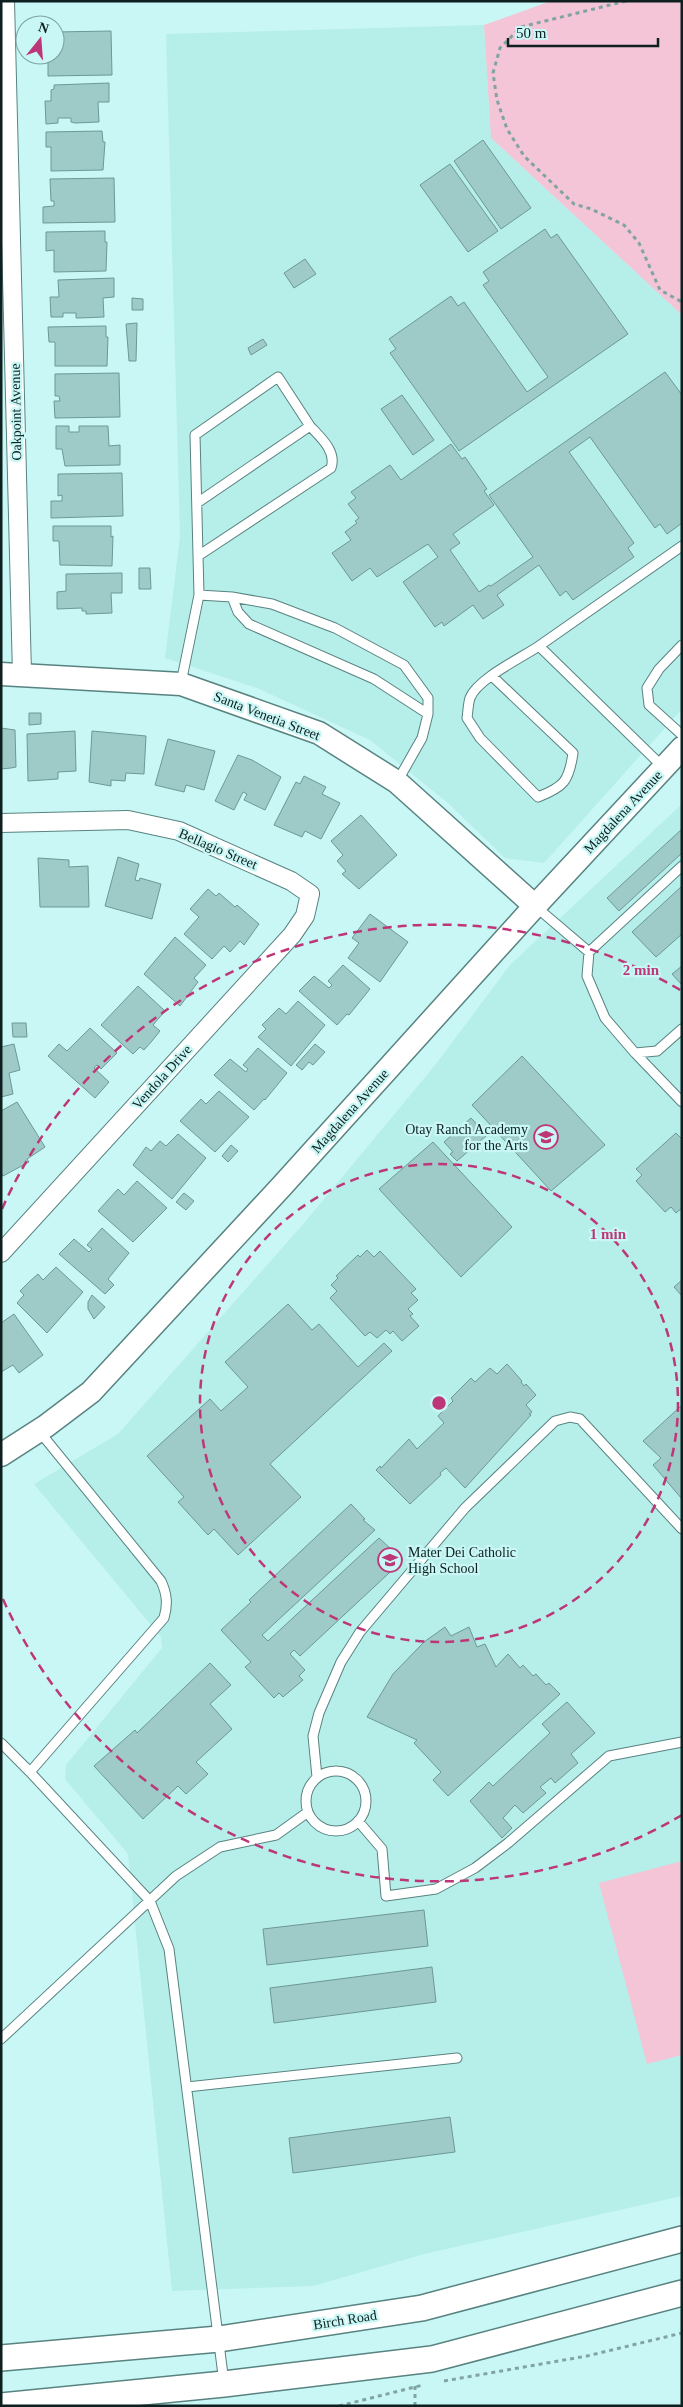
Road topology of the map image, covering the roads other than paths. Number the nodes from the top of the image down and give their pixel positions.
1 (4, 1) edge
2 (310, 426) junction
3 (197, 503) junction
4 (682, 546) edge
5 (198, 556) junction
6 (199, 594) junction
7 (232, 597) junction
8 (682, 645) edge
9 (539, 646) junction
10 (12, 674) edge
11 (492, 676) junction
12 (181, 684) junction
13 (428, 714) junction
14 (682, 735) edge
15 (682, 748) edge
16 (664, 768) junction
17 (397, 782) junction
18 (1, 823) edge
19 (682, 866) edge
20 (310, 894) joint
21 (534, 906) junction
22 (589, 952) junction
23 (682, 1028) edge
24 (635, 1053) junction
25 (682, 1102) edge
26 (3, 1246) edge
27 (39, 1431) junction
28 (1, 1455) edge
29 (682, 1529) edge
30 (682, 1742) edge
31 (1, 1743) edge
32 (30, 1772) junction
33 (317, 1777) junction
34 (308, 1812) junction
35 (358, 1821) junction
36 (150, 1902) junction
37 (1, 2039) edge
38 (458, 2058) dead end
39 (186, 2087) junction
40 (682, 2238) edge
41 (682, 2293) edge
42 (219, 2339) junction
43 (1, 2358) edge
44 (224, 2384) junction
45 (1, 2406) edge

1 - 10 street, Oakpoint Avenue
2 - 3 lane
2 - 3 lane
2 - 5 lane
3 - 5 lane
4 - 9 lane
5 - 6 lane
6 - 7 lane
6 - 12 lane
7 - 13 lane
7 - 13 lane
8 - 14 lane
9 - 11 lane
9 - 16 lane
10 - 12 street, Santa Venetia Street
11 - 11 lane
12 - 17 street, Santa Venetia Street
13 - 17 lane
15 - 16 street, Magdalena Avenue
16 - 21 street, Magdalena Avenue
17 - 21 street, Santa Venetia Street
18 - 20 street, Bellagio Street
19 - 22 lane
20 - 26 street, Vendola Drive
21 - 22 lane
21 - 27 street, Magdalena Avenue
22 - 24 lane
23 - 24 lane
24 - 25 lane
27 - 28 street, Magdalena Avenue
27 - 32 lane
29 - 33 lane
30 - 35 lane
31 - 32 lane
32 - 36 lane
33 - 34 lane
33 - 35 lane
34 - 35 lane
34 - 36 lane
36 - 37 lane
36 - 39 lane
38 - 39 lane
39 - 42 lane
40 - 42 main road, Birch Road
41 - 44 main road
42 - 43 main road, Birch Road
42 - 44 lane
44 - 45 main road

